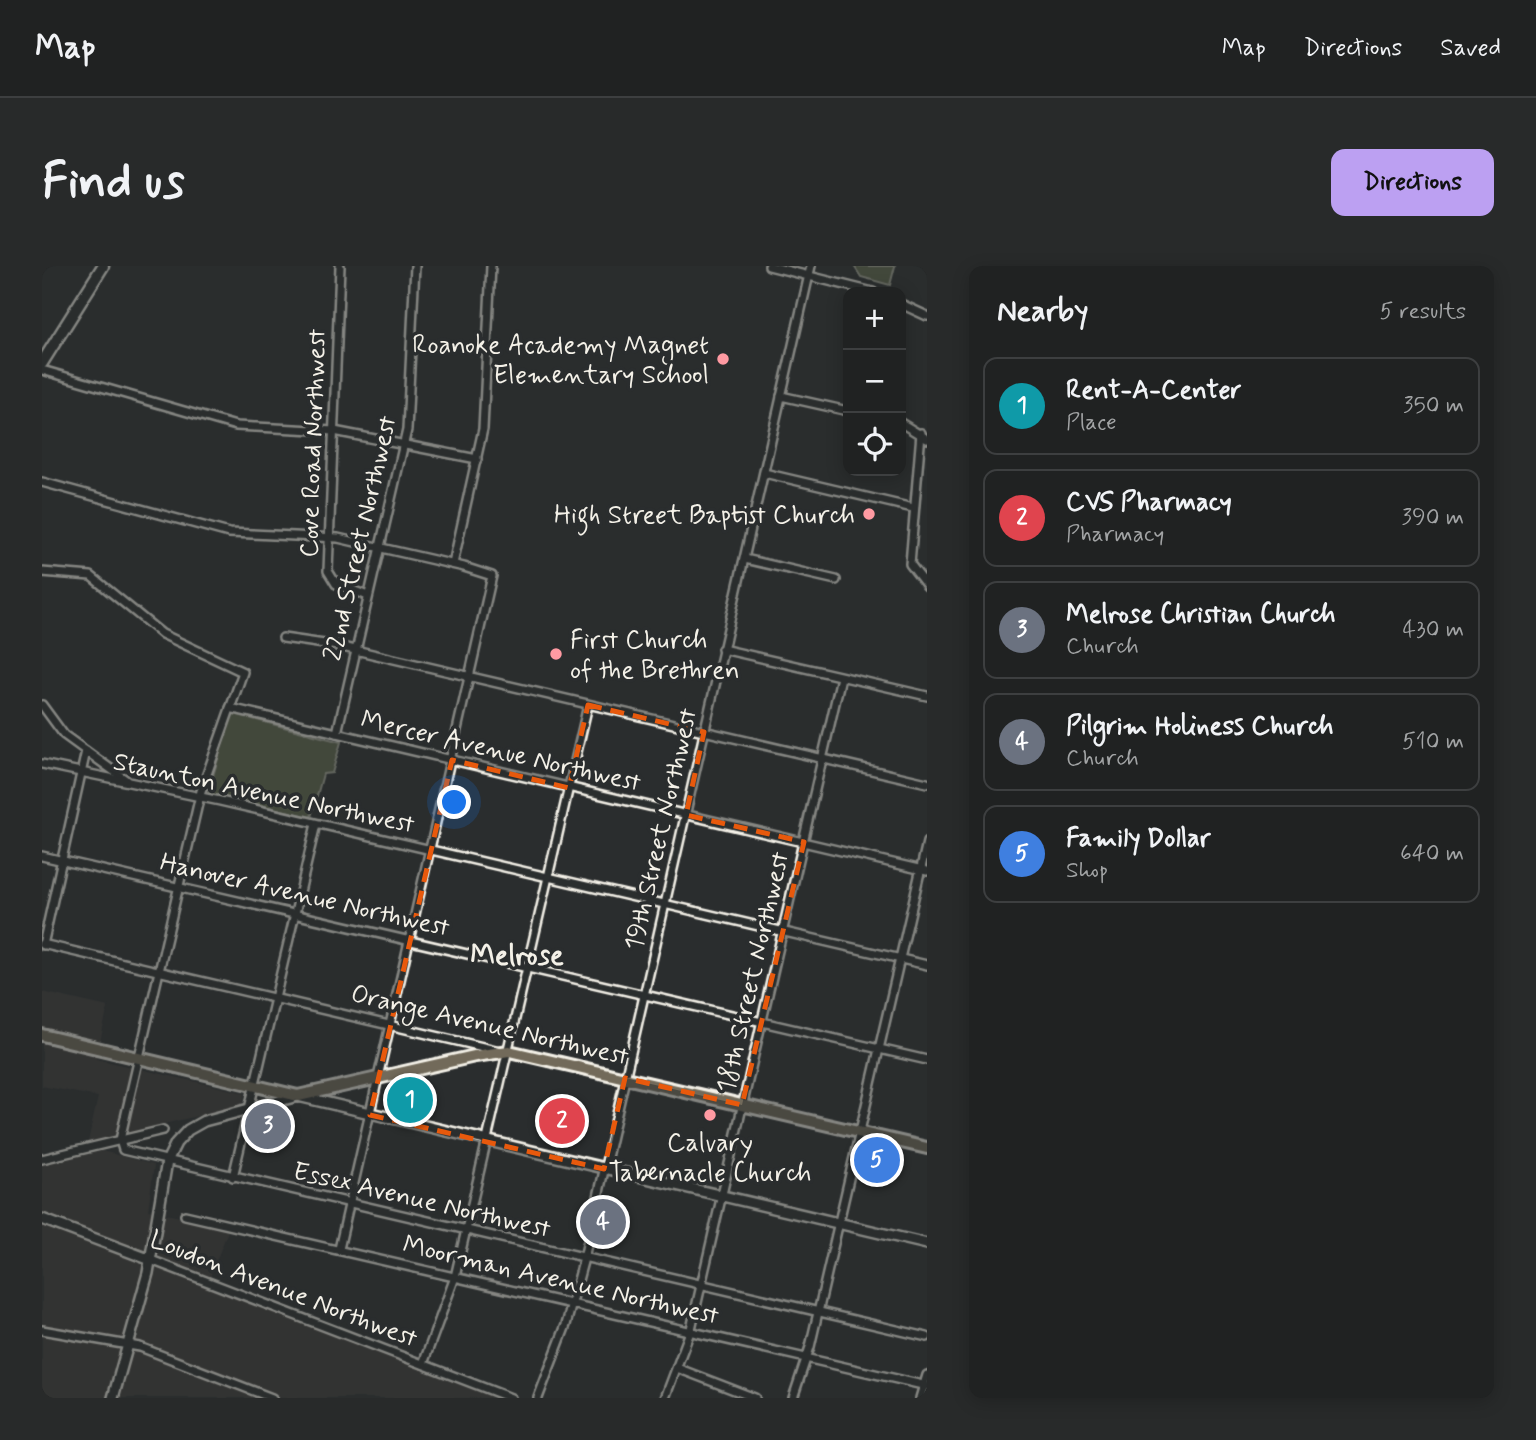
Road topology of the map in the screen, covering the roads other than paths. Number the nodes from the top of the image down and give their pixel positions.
1 (103, 266) edge
2 (340, 266) edge
3 (415, 266) edge
4 (491, 266) edge
5 (769, 266) edge
6 (811, 266) edge
7 (809, 275) junction
8 (854, 287) edge
9 (906, 306) edge
10 (927, 316) edge
11 (42, 363) edge
12 (42, 370) edge
13 (781, 396) junction
14 (843, 410) edge
15 (906, 426) edge
16 (334, 431) junction
17 (925, 434) edge
18 (404, 443) junction
19 (477, 459) junction
20 (764, 473) junction
21 (42, 482) edge
22 (913, 508) junction
23 (329, 537) junction
24 (379, 548) junction
25 (745, 559) junction
26 (453, 564) junction
27 (42, 572) edge
28 (836, 580) dead end
29 (927, 586) edge
30 (368, 596) junction
31 (283, 638) dead end
32 (722, 649) junction
33 (356, 650) junction
34 (841, 677) junction
35 (471, 678) junction
36 (927, 696) edge
37 (42, 705) edge
38 (588, 705) junction
39 (230, 708) junction
40 (704, 732) junction
41 (337, 733) junction
42 (86, 751) junction
43 (823, 759) junction
44 (452, 760) junction
45 (42, 764) edge
46 (82, 773) junction
47 (129, 783) junction
48 (927, 783) edge
49 (569, 788) junction
50 (200, 797) junction
51 (686, 815) junction
52 (316, 824) junction
53 (804, 842) junction
54 (927, 842) edge
55 (431, 850) junction
56 (42, 856) edge
57 (63, 860) junction
58 (924, 870) edge
59 (549, 877) junction
60 (178, 886) junction
61 (666, 904) junction
62 (295, 913) junction
63 (783, 931) junction
64 (411, 940) junction
65 (42, 945) edge
66 (900, 959) junction
67 (927, 965) edge
68 (528, 967) junction
69 (159, 970) junction
70 (645, 994) junction
71 (275, 997) junction
72 (762, 1021) junction
73 (391, 1024) junction
74 (42, 1035) edge
75 (42, 1043) edge
76 (76, 1044) junction
77 (879, 1048) junction
78 (504, 1051) junction
79 (139, 1059) junction
80 (927, 1060) edge
81 (625, 1078) junction
82 (378, 1079) junction
83 (254, 1086) junction
84 (298, 1096) junction
85 (743, 1105) junction
86 (248, 1109) junction
87 (370, 1115) junction
88 (163, 1130) dead end
89 (859, 1132) junction
90 (120, 1140) junction
91 (488, 1142) junction
92 (927, 1148) edge
93 (42, 1159) edge
94 (167, 1161) junction
95 (604, 1169) junction
96 (233, 1177) junction
97 (722, 1196) junction
98 (350, 1204) junction
99 (184, 1215) dead end
100 (42, 1219) edge
101 (839, 1223) junction
102 (467, 1231) junction
103 (927, 1244) edge
104 (339, 1249) junction
105 (584, 1258) junction
106 (151, 1260) junction
107 (456, 1277) junction
108 (701, 1285) junction
109 (572, 1305) junction
110 (818, 1312) junction
111 (42, 1331) edge
112 (690, 1331) junction
113 (927, 1337) edge
114 (128, 1344) junction
115 (807, 1358) junction
116 (423, 1364) junction
117 (677, 1368) junction
118 (927, 1375) edge
119 (925, 1386) edge
120 (113, 1398) edge
121 (272, 1398) edge
122 (512, 1398) edge
123 (538, 1398) edge
124 (665, 1398) edge
125 (755, 1398) edge
126 (793, 1398) edge
127 (920, 1398) edge

1 - 11 main road
2 - 16 street, Cove Road Northwest
3 - 18 street, 22nd Street Northwest
4 - 19 street
5 - 7 street
6 - 7 street, 19th Street Northwest
7 - 8 street
7 - 13 street, 19th Street Northwest
9 - 10 street
12 - 16 street
13 - 14 street
13 - 20 street, 19th Street Northwest
15 - 17 street
16 - 18 street
16 - 23 street, Cove Road Northwest
17 - 22 street
18 - 19 street
18 - 24 street, 22nd Street Northwest
19 - 26 street
20 - 22 street
20 - 25 street, 19th Street Northwest
21 - 23 street
22 - 29 street
23 - 24 street
23 - 30 street, Cove Road Northwest
24 - 26 street
24 - 30 street, 22nd Street Northwest
25 - 28 street
25 - 32 street, 19th Street Northwest
26 - 35 street
27 - 39 street
30 - 33 street, 22nd Street Northwest
31 - 33 street
32 - 34 street
32 - 40 street, 19th Street Northwest
33 - 35 street
33 - 41 street, 22nd Street Northwest
34 - 36 street
34 - 43 street, 18th Street Northwest
35 - 38 street
35 - 44 street
37 - 42 street
38 - 40 street
38 - 49 street
39 - 41 street, Mercer Avenue Northwest
39 - 50 street
40 - 43 street
40 - 51 street, 19th Street Northwest
41 - 44 street, Mercer Avenue Northwest
42 - 46 street
42 - 47 street
43 - 48 street
43 - 53 street, 18th Street Northwest
44 - 49 street, Mercer Avenue Northwest
44 - 55 street
45 - 46 street, Staunton Avenue Northwest
46 - 47 street, Staunton Avenue Northwest
46 - 57 street
47 - 50 street, Staunton Avenue Northwest
49 - 51 street, Mercer Avenue Northwest
49 - 59 street
50 - 52 street, Staunton Avenue Northwest
50 - 60 street
51 - 53 street, Mercer Avenue Northwest
51 - 61 street, 19th Street Northwest
52 - 55 street, Staunton Avenue Northwest
52 - 62 street
53 - 58 street, Mercer Avenue Northwest
53 - 63 street, 18th Street Northwest
54 - 58 street
55 - 59 street, Staunton Avenue Northwest
55 - 64 street
56 - 57 street, Hanover Avenue Northwest
57 - 60 street, Hanover Avenue Northwest
57 - 65 street
58 - 66 street
59 - 61 street, Staunton Avenue Northwest
59 - 68 street
60 - 62 street, Hanover Avenue Northwest
60 - 69 street
61 - 63 street, Staunton Avenue Northwest
61 - 70 street, 19th Street Northwest
62 - 64 street, Hanover Avenue Northwest
62 - 71 street
63 - 66 street, Staunton Avenue Northwest
63 - 72 street, 18th Street Northwest
64 - 68 street, Hanover Avenue Northwest
64 - 73 street
65 - 69 street, Orange Avenue Northwest
66 - 67 street, Staunton Avenue Northwest
66 - 77 street
68 - 70 street, Hanover Avenue Northwest
68 - 78 street
69 - 71 street, Orange Avenue Northwest
69 - 79 street
70 - 72 street, Hanover Avenue Northwest
70 - 81 street, 19th Street Northwest
71 - 73 street, Orange Avenue Northwest
71 - 83 street
72 - 77 street, Hanover Avenue Northwest
72 - 85 street, 18th Street Northwest
73 - 78 street, Orange Avenue Northwest
73 - 82 street
74 - 76 main road
75 - 76 main road
76 - 79 main road
77 - 80 street, Hanover Avenue Northwest
77 - 89 street
78 - 81 main road, Orange Avenue Northwest
78 - 82 main road
78 - 91 street
79 - 83 main road
79 - 90 street
81 - 85 main road, Orange Avenue Northwest
81 - 95 street, 19th Street Northwest
82 - 84 main road
82 - 87 street
83 - 84 main road
83 - 86 street
84 - 86 street
84 - 87 street
85 - 89 main road, Orange Avenue Northwest
85 - 97 street, 18th Street Northwest
86 - 94 street
86 - 96 street
87 - 91 street
87 - 98 street
88 - 90 street
89 - 92 main road, Orange Avenue Northwest
89 - 101 street
90 - 93 street
90 - 94 street, Essex Avenue Northwest
91 - 95 street
91 - 102 street
94 - 96 street, Essex Avenue Northwest
94 - 106 street
95 - 97 street
95 - 105 street, 19th Street Northwest
96 - 98 street, Essex Avenue Northwest
97 - 101 street
97 - 108 street, 18th Street Northwest
98 - 102 street, Essex Avenue Northwest
98 - 104 street
99 - 104 street, Moorman Avenue Northwest
100 - 106 street, Loudon Avenue Northwest
101 - 103 street
101 - 110 street
102 - 105 street, Essex Avenue Northwest
102 - 107 street
104 - 107 street, Moorman Avenue Northwest
105 - 108 street, Essex Avenue Northwest
105 - 109 street, 19th Street Northwest
106 - 114 street
106 - 116 street, Loudon Avenue Northwest
107 - 109 street, Moorman Avenue Northwest
107 - 116 street
108 - 110 street, Essex Avenue Northwest
108 - 112 street, 18th Street Northwest
109 - 112 street, Moorman Avenue Northwest
109 - 123 street, 19th Street Northwest
110 - 113 street, Essex Avenue Northwest
110 - 115 street
111 - 114 street
112 - 115 street, Moorman Avenue Northwest
112 - 117 street, 18th Street Northwest
114 - 120 street
114 - 121 street
115 - 119 street, Moorman Avenue Northwest
115 - 126 street
116 - 122 street, Loudon Avenue Northwest
117 - 124 street, 18th Street Northwest
117 - 125 street
118 - 119 street
119 - 127 street

